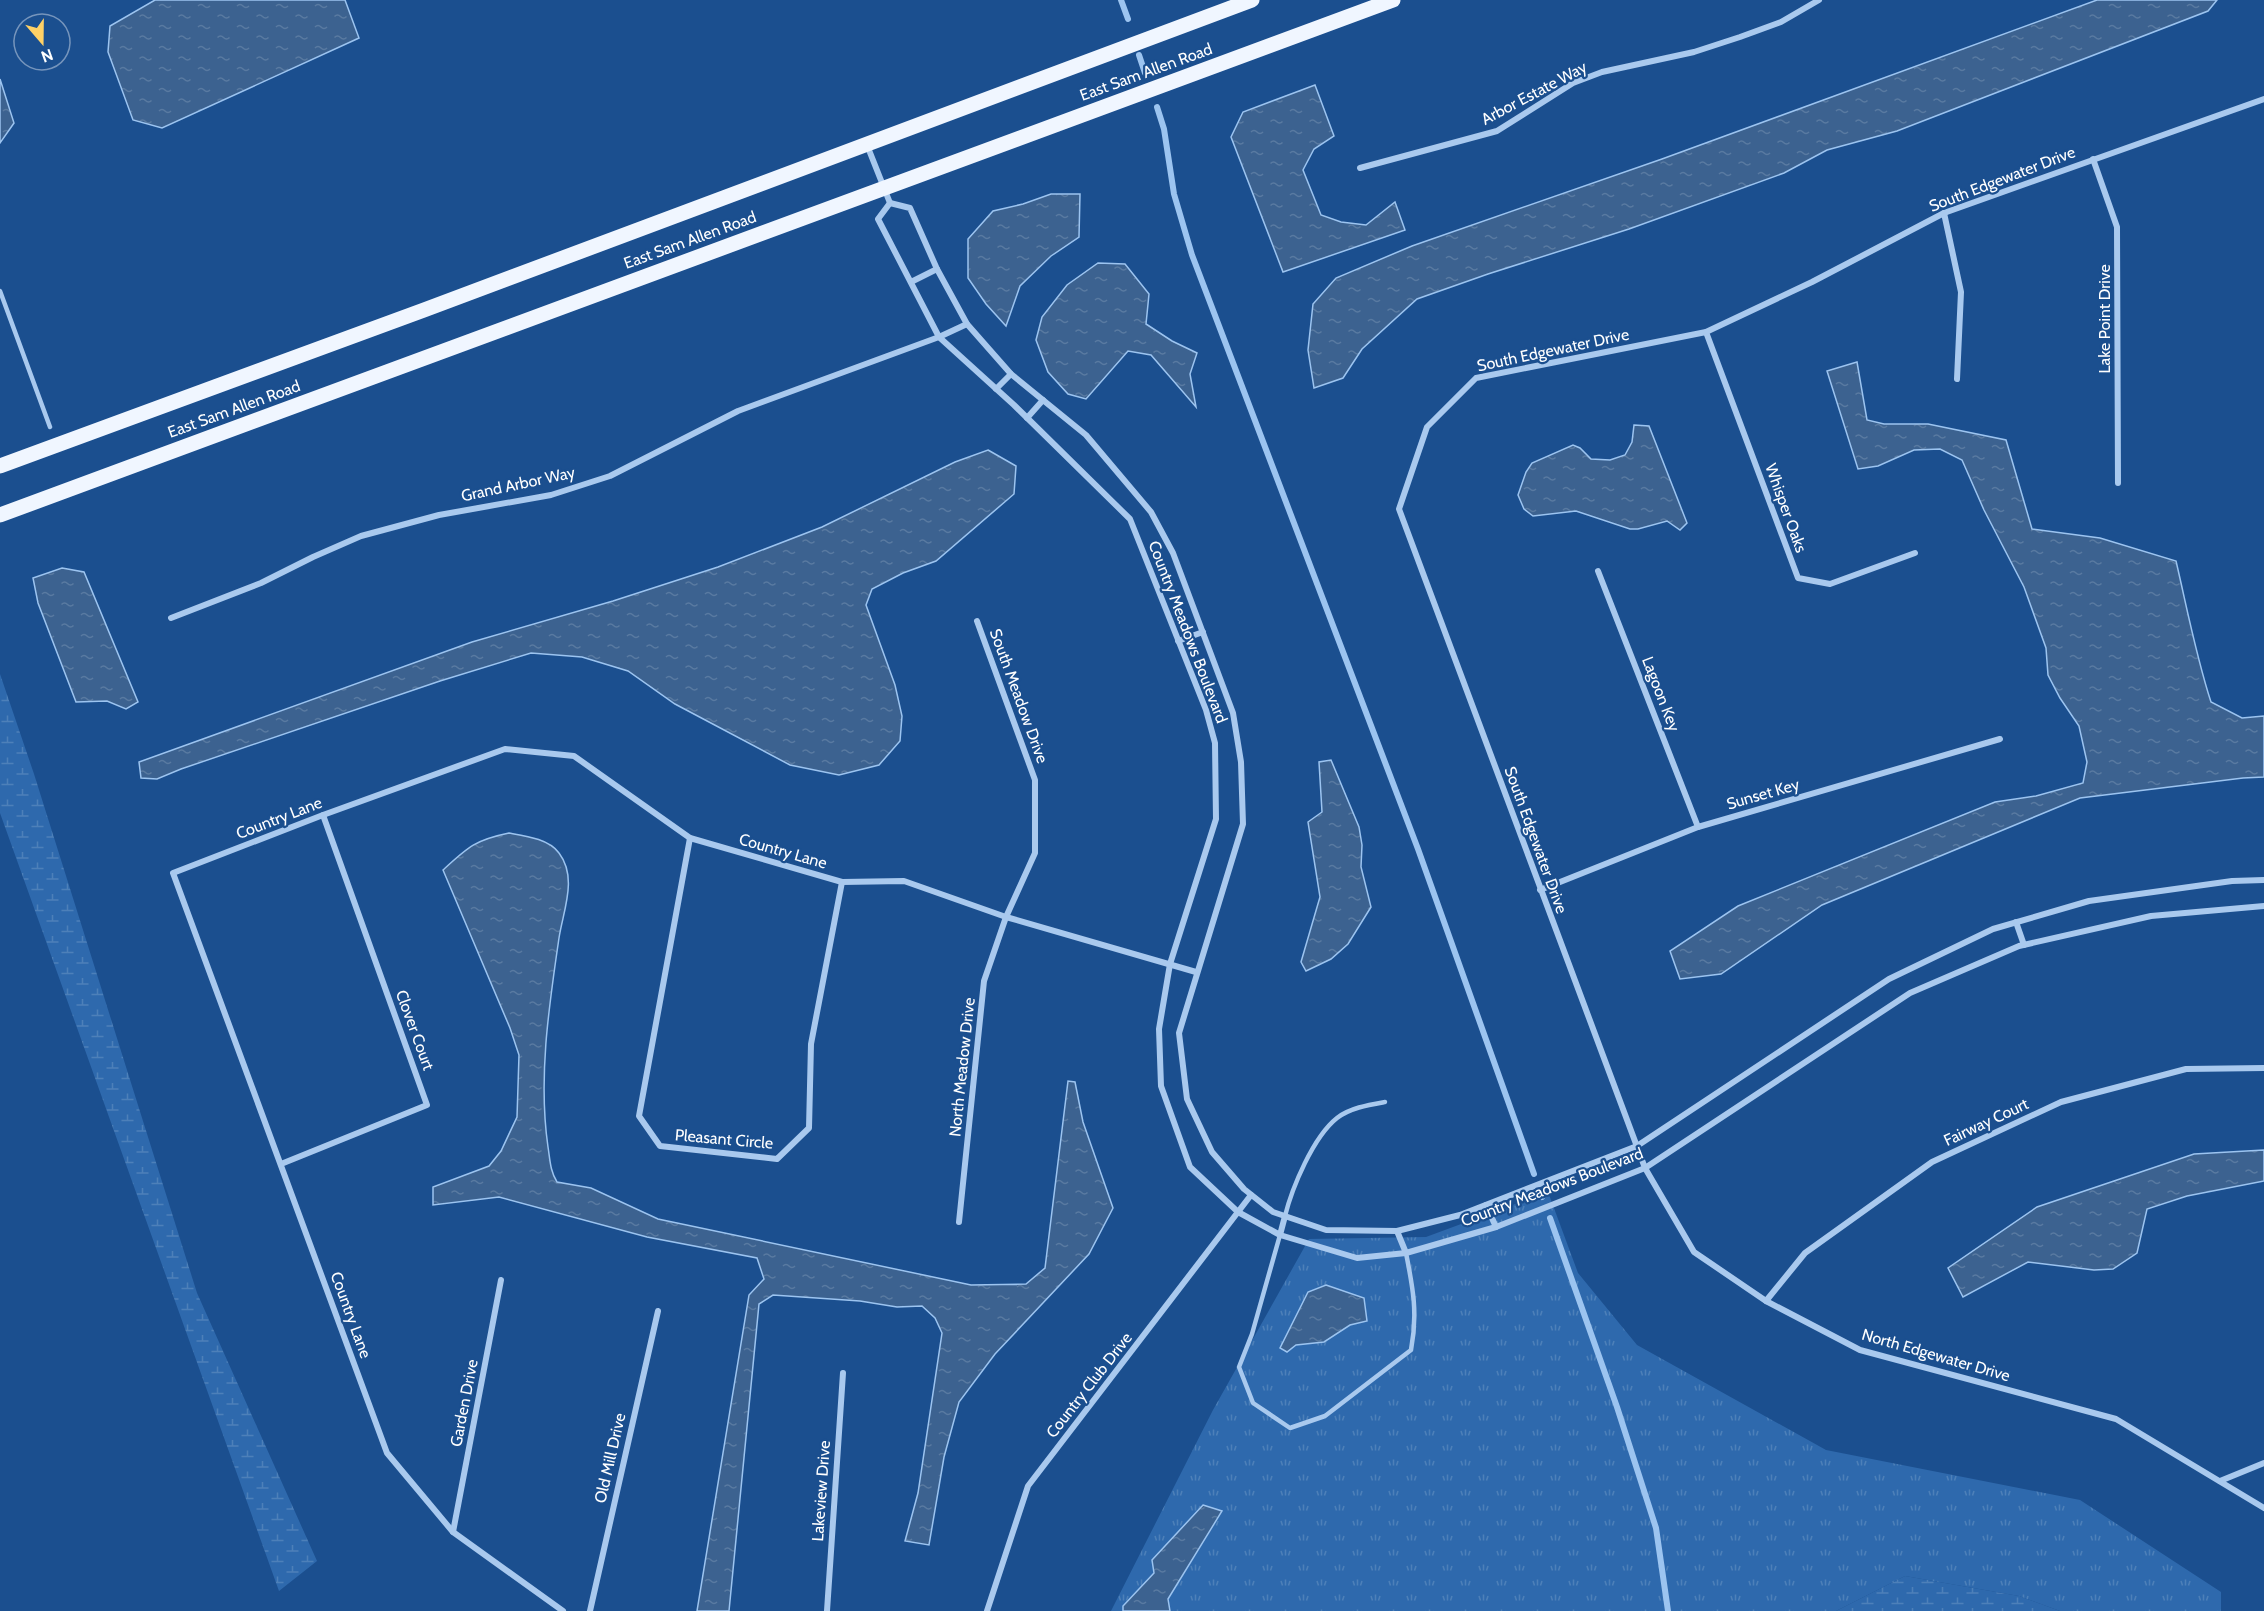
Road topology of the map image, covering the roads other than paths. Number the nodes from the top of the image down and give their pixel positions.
1 (1252, 0) edge
2 (1393, 0) edge
3 (1819, 0) edge
4 (2264, 99) edge
5 (867, 144) junction
6 (2093, 159) junction
7 (1360, 168) dead end
8 (887, 196) junction
9 (1944, 213) junction
10 (937, 269) junction
11 (911, 282) junction
12 (0, 291) edge
13 (967, 324) junction
14 (1706, 332) junction
15 (939, 337) junction
16 (1011, 374) junction
17 (1957, 379) dead end
18 (996, 389) junction
19 (1043, 400) junction
20 (1027, 418) junction
21 (50, 427) dead end
22 (0, 466) edge
23 (2118, 483) dead end
24 (0, 515) edge
25 (1915, 553) dead end
26 (1598, 571) dead end
27 (171, 618) dead end
28 (977, 621) dead end
29 (1203, 632) junction
30 (1178, 641) junction
31 (2000, 739) dead end
32 (323, 815) junction
33 (1698, 827) junction
34 (690, 838) junction
35 (2264, 880) edge
36 (842, 882) junction
37 (1540, 890) junction
38 (2264, 906) edge
39 (1006, 917) junction
40 (2016, 922) junction
41 (2024, 945) junction
42 (1170, 964) junction
43 (1196, 972) junction
44 (2264, 1068) edge
45 (1384, 1102) dead end
46 (1637, 1146) junction
47 (281, 1164) junction
48 (1645, 1168) junction
49 (1251, 1195) junction
50 (1486, 1205) junction
51 (1238, 1212) junction
52 (1285, 1216) junction
53 (959, 1222) dead end
54 (1496, 1227) junction
55 (1397, 1231) junction
56 (1280, 1235) junction
57 (1406, 1253) junction
58 (501, 1280) dead end
59 (1766, 1301) junction
60 (658, 1311) dead end
61 (843, 1373) dead end
62 (2264, 1463) edge
63 (2220, 1481) junction
64 (2264, 1508) edge
65 (453, 1532) junction
66 (562, 1611) edge
67 (590, 1611) edge
68 (827, 1611) edge
69 (987, 1611) edge

1 - 5 main road
2 - 8 main road, East Sam Allen Road
3 - 7 street, Arbor Estate Way
4 - 6 street, South Edgewater Drive
5 - 8 street
5 - 22 main road
6 - 9 street, South Edgewater Drive
6 - 23 street, Lake Point Drive
8 - 10 street, Country Meadows Boulevard
8 - 11 street, Country Meadows Boulevard
8 - 24 main road, East Sam Allen Road
9 - 14 street, South Edgewater Drive
9 - 17 street
10 - 11 street
10 - 13 street, Country Meadows Boulevard
11 - 15 street, Country Meadows Boulevard
12 - 21 lane
13 - 15 street, Grand Arbor Way
13 - 16 street, Country Meadows Boulevard
14 - 25 street, Whisper Oaks
14 - 37 street, South Edgewater Drive
15 - 18 street, Country Meadows Boulevard
15 - 27 street, Grand Arbor Way
16 - 18 street
16 - 19 street, Country Meadows Boulevard
18 - 20 street, Country Meadows Boulevard
19 - 20 street
19 - 29 street, Country Meadows Boulevard
20 - 30 street, Country Meadows Boulevard
26 - 33 street, Lagoon Key
28 - 39 street, South Meadow Drive
29 - 30 street
29 - 43 street, Country Meadows Boulevard
30 - 42 street, Country Meadows Boulevard
31 - 33 street, Sunset Key
32 - 34 street, Country Lane
32 - 47 street, Clover Court
32 - 47 street, Country Lane
33 - 37 street, Sunset Key
34 - 36 street, Country Lane
34 - 36 street, Pleasant Circle
35 - 40 street, Country Meadows Boulevard
36 - 39 street, Country Lane
37 - 46 street, South Edgewater Drive
38 - 41 street, Country Meadows Boulevard
39 - 42 street, Country Lane
39 - 53 street, North Meadow Drive
40 - 41 street
40 - 46 street, Country Meadows Boulevard
41 - 48 street, Country Meadows Boulevard
42 - 43 street, Country Lane
42 - 51 street, Country Meadows Boulevard
43 - 49 street, Country Meadows Boulevard
44 - 59 street, Fairway Court
45 - 52 lane
46 - 48 street, South Edgewater Drive
46 - 50 street, Country Meadows Boulevard
47 - 65 street, Country Lane
48 - 54 street, Country Meadows Boulevard
48 - 59 street, North Edgewater Drive
49 - 51 street, Country Club Drive
49 - 52 street, Country Meadows Boulevard
50 - 54 street
50 - 55 street, Country Meadows Boulevard
51 - 56 street, Country Meadows Boulevard
51 - 69 street, Country Club Drive
52 - 55 street, Country Meadows Boulevard
52 - 56 street
54 - 57 street, Country Meadows Boulevard
55 - 57 street
56 - 57 street, Country Meadows Boulevard
56 - 57 lane
58 - 65 street, Garden Drive
59 - 63 street, North Edgewater Drive
60 - 67 street, Old Mill Drive
61 - 68 street, Lakeview Drive
62 - 63 street
63 - 64 street, North Edgewater Drive
65 - 66 street, Country Lane

